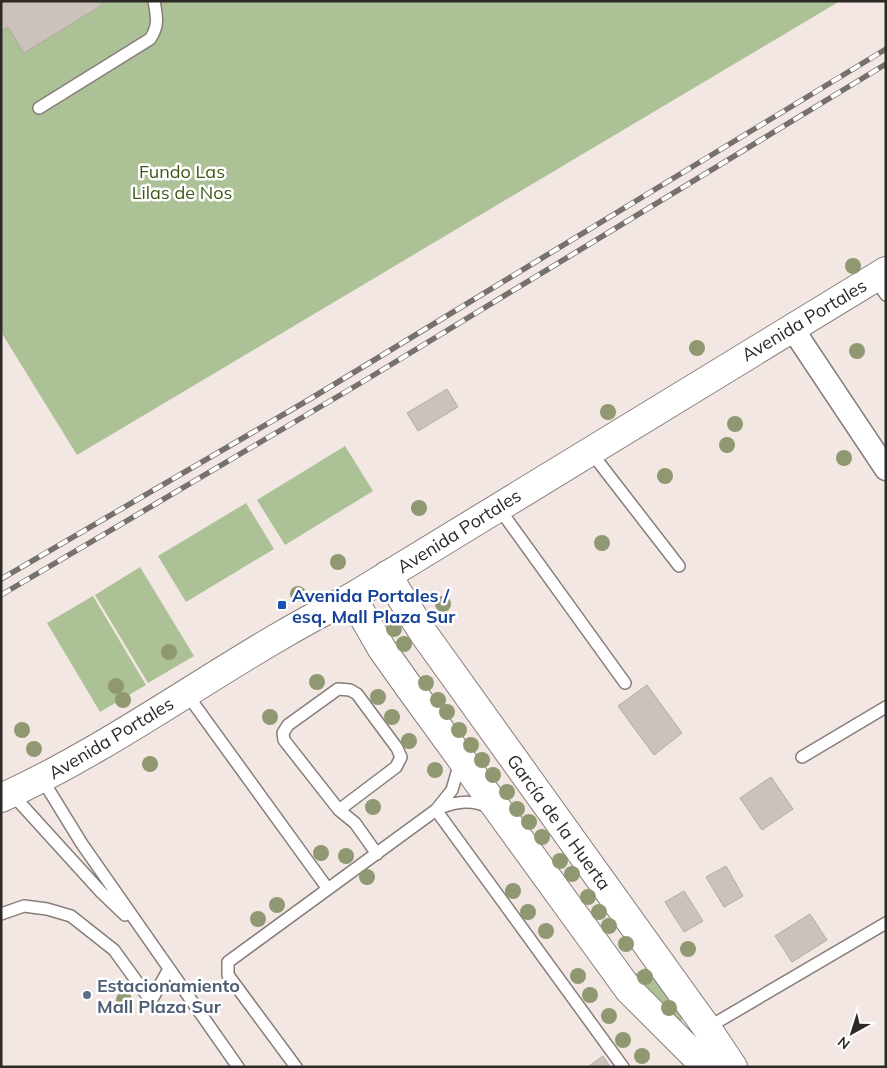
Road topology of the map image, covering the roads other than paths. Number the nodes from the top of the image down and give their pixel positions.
1 (154, 1) edge
2 (39, 108) dead end
3 (882, 282) edge
4 (792, 328) junction
5 (590, 451) junction
6 (886, 469) edge
7 (498, 507) junction
8 (679, 566) dead end
9 (388, 575) junction
10 (352, 597) junction
11 (441, 658) junction
12 (625, 683) dead end
13 (409, 687) junction
14 (186, 693) junction
15 (886, 707) edge
16 (802, 757) dead end
17 (460, 758) junction
18 (42, 779) junction
19 (6, 795) edge
20 (339, 810) junction
21 (436, 810) junction
22 (501, 815) junction
23 (377, 854) junction
24 (328, 889) junction
25 (1, 914) edge
26 (886, 923) edge
27 (142, 932) junction
28 (650, 949) junction
29 (606, 960) junction
30 (168, 970) junction
31 (707, 1028) junction
32 (238, 1067) edge
33 (296, 1067) edge
34 (623, 1067) edge
35 (706, 1067) edge
36 (733, 1067) edge

1 - 2 lane
3 - 4 street, Avenida Portales
4 - 5 street, Avenida Portales
4 - 6 street
5 - 7 street, Avenida Portales
5 - 8 lane
7 - 9 street, Avenida Portales
7 - 12 lane
9 - 10 street, Avenida Portales
9 - 11 street, García de la Huerta
10 - 13 street
10 - 14 street, Avenida Portales
11 - 13 street
11 - 28 street, García de la Huerta
13 - 17 street
14 - 18 street, Avenida Portales
14 - 24 lane
15 - 16 lane
17 - 21 lane
17 - 22 street
18 - 19 street, Avenida Portales
18 - 27 lane
19 - 27 lane
20 - 20 lane
20 - 23 lane
21 - 22 lane
21 - 23 lane
21 - 34 lane
22 - 29 street
23 - 24 lane
24 - 33 lane
25 - 30 lane
26 - 31 lane
27 - 30 lane
28 - 29 street
28 - 31 street, García de la Huerta
29 - 35 street
30 - 32 lane
31 - 36 street, García de la Huerta

